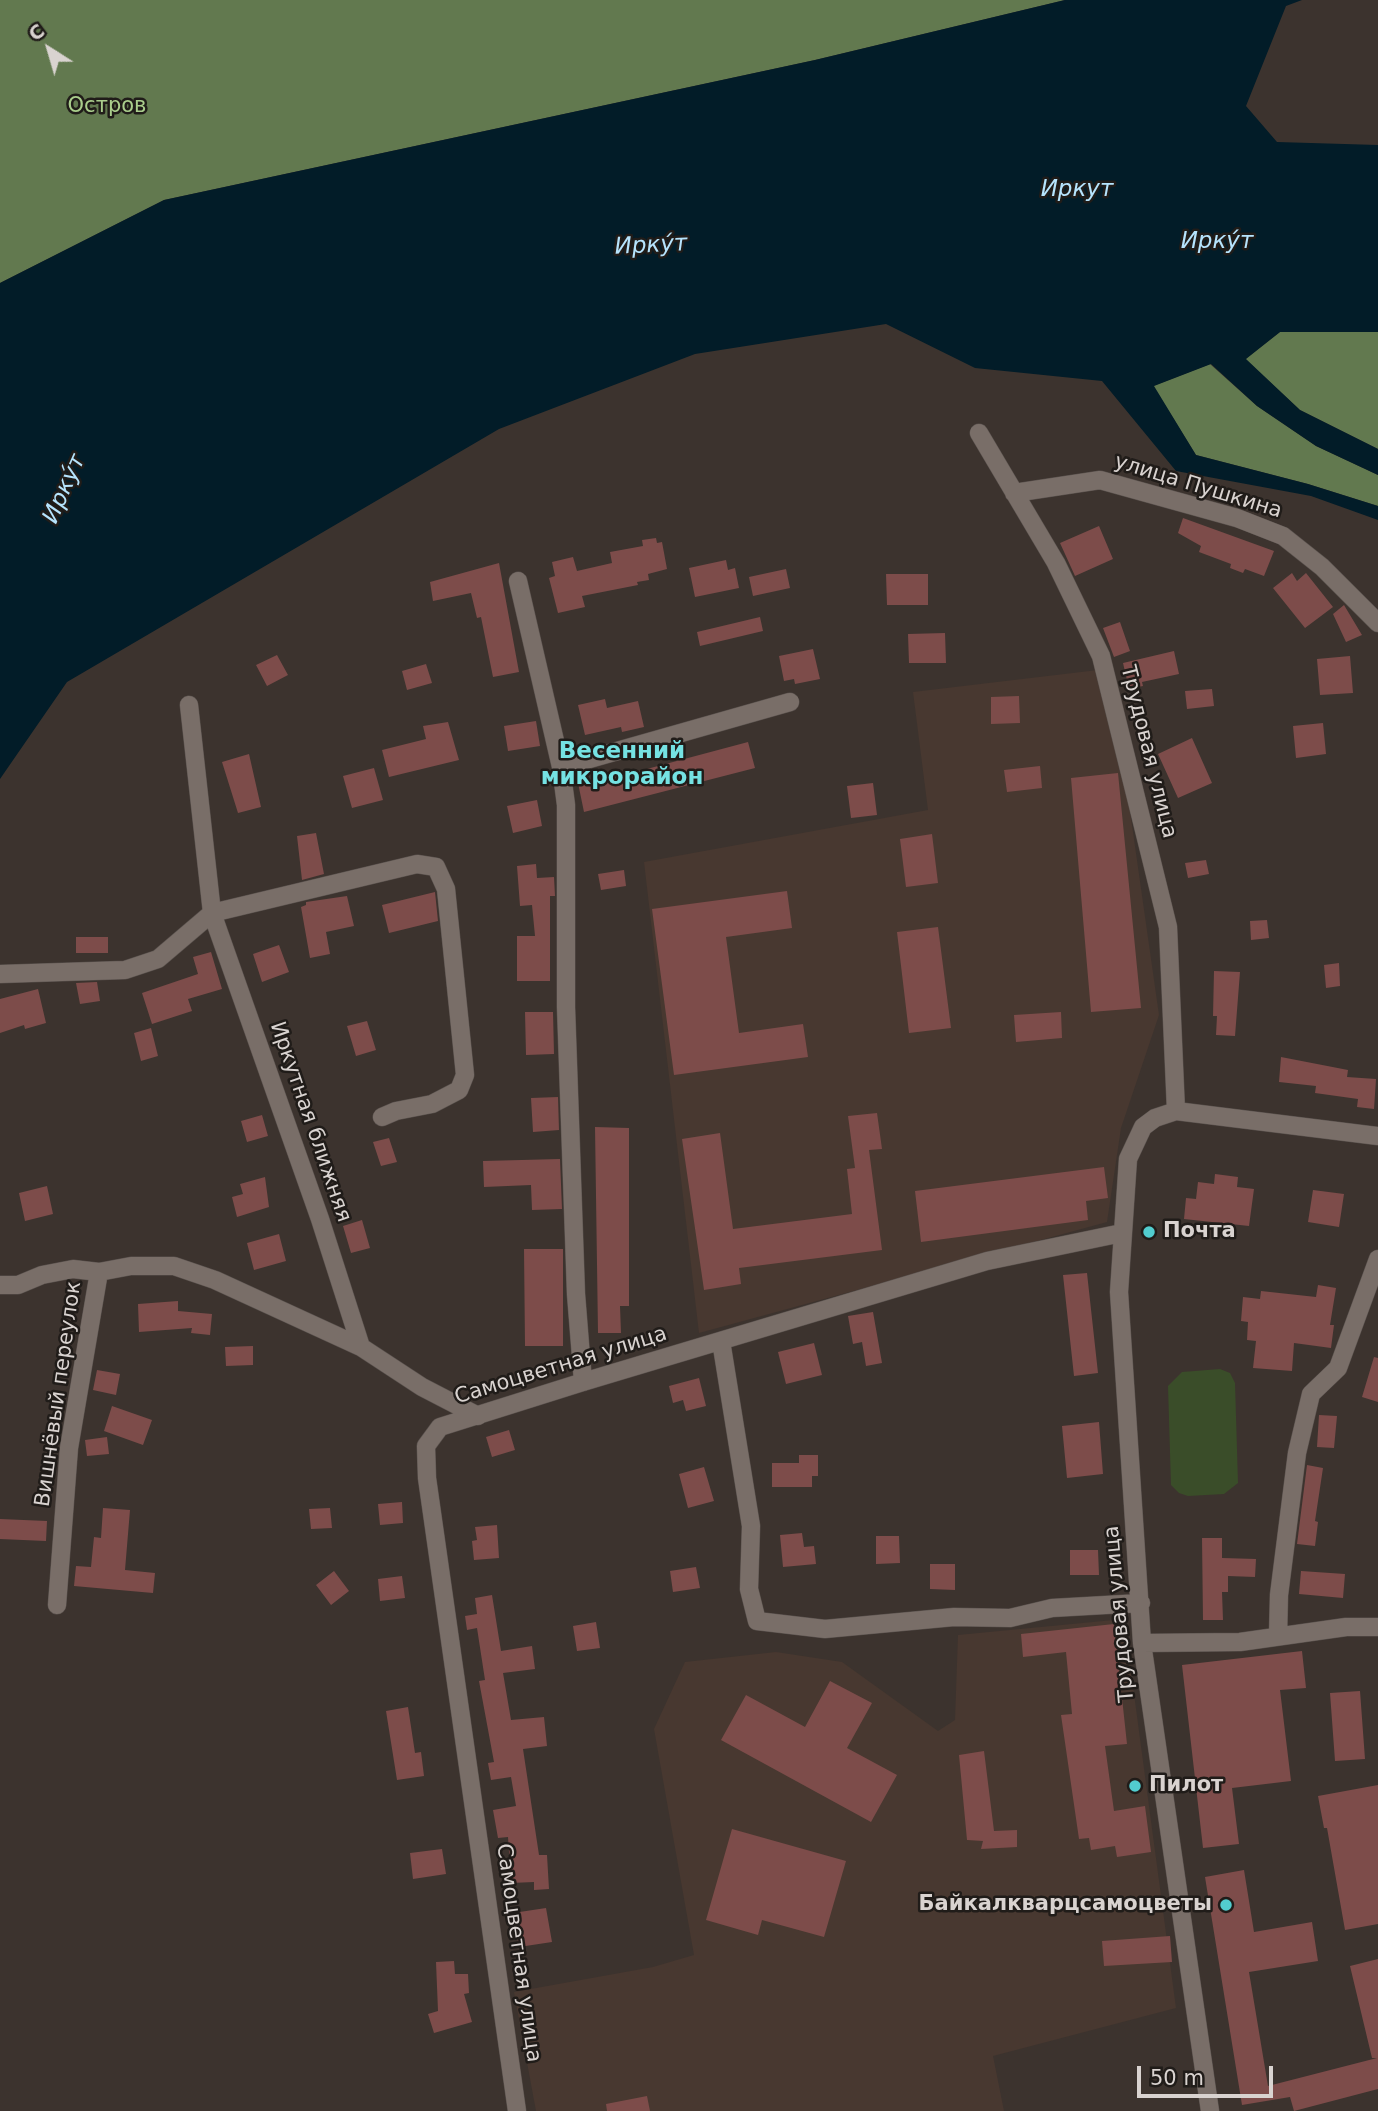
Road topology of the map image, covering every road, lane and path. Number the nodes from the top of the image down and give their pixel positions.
1 (979, 433) dead end
2 (1014, 493) junction
3 (518, 581) dead end
4 (1378, 623) edge
5 (790, 702) dead end
6 (189, 705) dead end
7 (561, 767) junction
8 (212, 913) junction
9 (0, 974) edge
10 (1176, 1111) junction
11 (382, 1117) dead end
12 (1378, 1136) edge
13 (1122, 1233) junction
14 (1378, 1259) edge
15 (99, 1272) junction
16 (0, 1285) edge
17 (721, 1341) junction
18 (361, 1347) junction
19 (583, 1381) junction
20 (478, 1416) junction
21 (1141, 1603) junction
22 (57, 1605) dead end
23 (1378, 1627) edge
24 (1278, 1636) junction
25 (1142, 1643) junction
26 (517, 2111) edge
27 (1210, 2111) edge

1 - 2 street, Трудовая улица
2 - 4 street, улица Пушкина
2 - 10 street, Трудовая улица
3 - 7 street
5 - 7 street
6 - 8 street, Иркутная ближняя
7 - 19 street
8 - 9 street
8 - 11 street
8 - 18 street, Иркутная ближняя
10 - 12 street
10 - 13 street, Трудовая улица
13 - 17 street, Самоцветная улица
13 - 21 street, Трудовая улица
14 - 24 street
15 - 16 street
15 - 18 street
15 - 22 street, Вишнёвый переулок
17 - 19 street, Самоцветная улица
17 - 21 street
18 - 20 street
19 - 20 street, Самоцветная улица
20 - 26 street, Самоцветная улица
21 - 25 street, Трудовая улица
23 - 24 street
24 - 25 street
25 - 27 street, Трудовая улица

